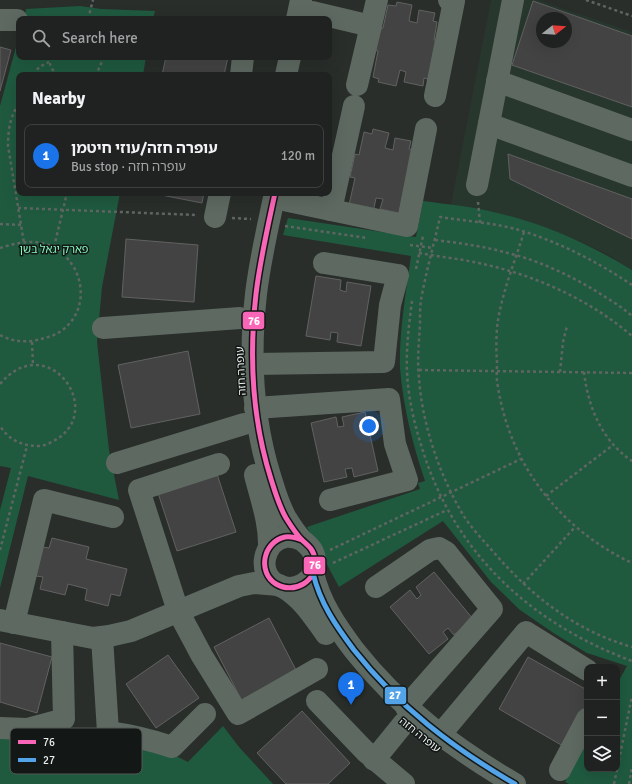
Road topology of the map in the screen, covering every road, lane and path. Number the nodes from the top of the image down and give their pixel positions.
1 (93, 0) edge
2 (377, 0) edge
3 (449, 0) edge
4 (513, 0) edge
5 (586, 0) edge
6 (307, 10) edge
7 (89, 16) edge
8 (331, 16) edge
9 (332, 16) edge
10 (632, 16) edge
11 (371, 26) junction
12 (102, 60) edge
13 (243, 60) edge
14 (289, 60) edge
15 (302, 60) edge
16 (49, 62) joint
17 (36, 72) edge
18 (55, 72) edge
19 (97, 72) edge
20 (241, 72) edge
21 (287, 72) edge
22 (300, 72) edge
23 (497, 81) junction
24 (357, 85) dead end
25 (435, 96) dead end
26 (354, 106) dead end
27 (16, 108) edge
28 (489, 124) junction
29 (426, 129) dead end
30 (632, 130) edge
31 (632, 176) edge
32 (477, 185) dead end
33 (16, 196) edge
34 (16, 196) edge
35 (66, 196) edge
36 (220, 196) edge
37 (270, 196) edge
38 (274, 196) edge
39 (18, 208) junction
40 (63, 210) junction
41 (331, 210) junction
42 (216, 217) junction
43 (262, 222) junction
44 (0, 224) edge
45 (21, 225) junction
46 (524, 232) junction
47 (424, 233) dead end
48 (368, 238) dead end
49 (435, 240) junction
50 (24, 243) junction
51 (406, 244) dead end
52 (54, 246) junction
53 (421, 246) junction
54 (0, 248) edge
55 (433, 248) junction
56 (419, 253) junction
57 (432, 255) junction
58 (516, 256) junction
59 (324, 263) dead end
60 (416, 270) dead end
61 (512, 271) junction
62 (632, 285) edge
63 (412, 300) dead end
64 (632, 316) edge
65 (240, 318) junction
66 (567, 326) dead end
67 (103, 328) dead end
68 (0, 335) edge
69 (632, 336) edge
70 (32, 342) junction
71 (253, 364) junction
72 (33, 365) junction
73 (418, 370) junction
74 (497, 371) junction
75 (560, 372) junction
76 (584, 372) junction
77 (632, 373) edge
78 (0, 384) edge
79 (250, 416) junction
80 (0, 426) edge
81 (613, 444) junction
82 (27, 446) junction
83 (521, 459) junction
84 (632, 461) edge
85 (117, 463) dead end
86 (219, 464) dead end
87 (452, 492) junction
88 (546, 496) junction
89 (441, 497) junction
90 (330, 500) dead end
91 (447, 510) junction
92 (113, 517) dead end
93 (575, 527) junction
94 (0, 550) edge
95 (267, 553) junction
96 (310, 557) junction
97 (632, 563) edge
98 (523, 584) junction
99 (281, 586) junction
100 (376, 586) dead end
101 (220, 593) junction
102 (178, 611) junction
103 (7, 622) edge
104 (62, 632) junction
105 (102, 637) junction
106 (632, 647) edge
107 (632, 661) edge
108 (584, 668) edge
109 (317, 669) dead end
110 (632, 696) edge
111 (317, 701) dead end
112 (205, 714) dead end
113 (405, 715) junction
114 (584, 725) edge
115 (0, 728) edge
116 (10, 728) edge
117 (31, 728) edge
118 (108, 728) edge
119 (440, 734) junction
120 (142, 738) edge
121 (374, 760) junction
122 (632, 767) edge
123 (560, 770) dead end
124 (404, 784) edge
125 (488, 784) edge
126 (515, 784) edge
127 (614, 784) edge
128 (629, 784) edge

1 - 7 path
2 - 11 street
3 - 25 street
4 - 23 street
5 - 10 path
6 - 8 street
9 - 11 street
11 - 24 street
12 - 19 path
13 - 20 street
14 - 21 street
15 - 22 street
16 - 17 path
16 - 18 path
23 - 28 street
23 - 30 street
26 - 41 street
27 - 33 path
28 - 31 street
28 - 32 street
29 - 41 street
34 - 39 path
35 - 40 path
36 - 42 street
37 - 43 street, עופרה חזה
38 - 41 street
39 - 40 path
39 - 45 path
40 - 42 path
40 - 52 path
42 - 43 path
43 - 48 path
43 - 65 street, עופרה חזה
43 - 71 street, עופרה חזה
44 - 45 path
45 - 50 path
46 - 49 path
46 - 58 path
46 - 62 path
47 - 53 path
49 - 55 path
49 - 58 path
50 - 52 path
50 - 54 path
51 - 53 path
52 - 70 path
53 - 55 path
53 - 56 path
55 - 57 path
56 - 57 path
56 - 60 path
57 - 61 path
57 - 73 path
58 - 61 path
58 - 64 path
59 - 71 street
61 - 69 path
61 - 74 path
63 - 89 path
65 - 67 street
65 - 79 street, עופרה חזה
66 - 75 path
68 - 70 path
70 - 72 path
71 - 79 street, עופרה חזה
72 - 78 path
72 - 82 path
73 - 74 path
73 - 87 path
74 - 75 path
74 - 83 path
75 - 76 path
76 - 77 path
76 - 81 path
79 - 85 street
79 - 90 street
79 - 95 street, עופרה חזה
79 - 96 street, עופרה חזה
80 - 82 path
81 - 84 path
81 - 88 path
82 - 94 path
83 - 87 path
83 - 88 path
86 - 102 street
87 - 89 path
87 - 98 path
88 - 93 path
89 - 91 path
89 - 96 path
91 - 96 path
91 - 107 path
92 - 103 street
93 - 97 path
93 - 98 path
95 - 96 street
95 - 99 street
95 - 101 street
96 - 99 street
96 - 113 street, עופרה חזה
98 - 106 path
99 - 101 street
99 - 113 street, עופרה חזה
100 - 113 street
101 - 102 street
102 - 105 street
102 - 109 street
103 - 104 street
104 - 105 street
104 - 117 street
105 - 118 street
108 - 119 street
110 - 127 path
111 - 121 street
112 - 120 street
113 - 119 street, עופרה חזה
113 - 121 street
113 - 125 street, עופרה חזה
114 - 123 street
115 - 116 street
119 - 126 street, עופרה חזה
121 - 124 street
122 - 128 path

